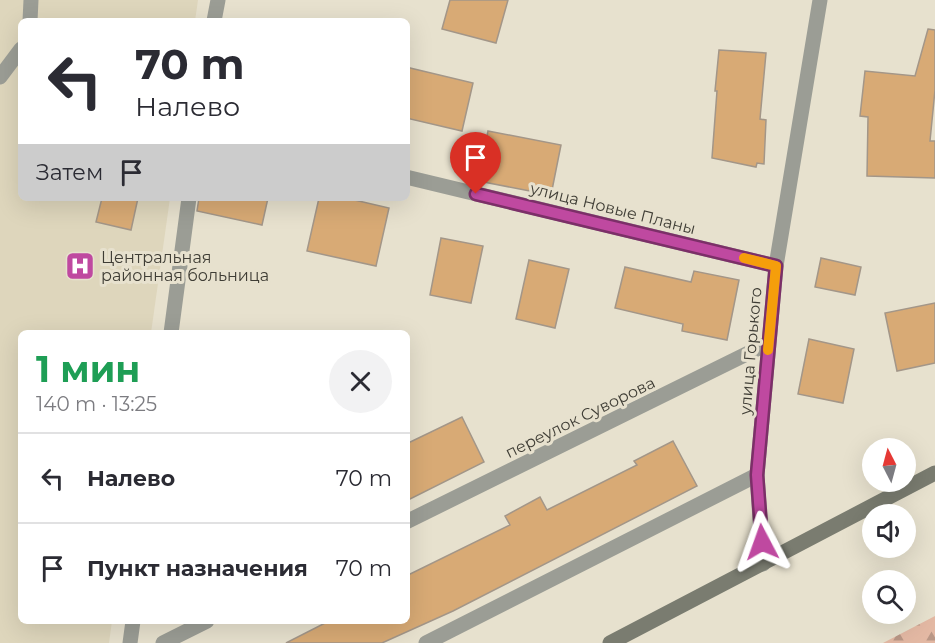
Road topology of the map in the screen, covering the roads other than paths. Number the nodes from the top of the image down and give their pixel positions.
1 (31, 0) edge
2 (218, 0) edge
3 (820, 0) edge
4 (30, 18) edge
5 (215, 18) edge
6 (18, 53) edge
7 (0, 76) edge
8 (410, 178) edge
9 (189, 201) edge
10 (776, 266) junction
11 (171, 330) edge
12 (769, 343) junction
13 (935, 473) edge
14 (757, 475) junction
15 (410, 520) edge
16 (763, 564) junction
17 (133, 624) edge
18 (201, 624) edge
19 (130, 643) edge
20 (163, 643) edge
21 (426, 643) edge
22 (610, 643) edge

1 - 4 street
2 - 5 street
3 - 10 street, улица Горького
6 - 7 street
8 - 10 street, улица Новые Планы
9 - 11 street
10 - 12 street, улица Горького
12 - 14 street, улица Горького
12 - 15 street, переулок Суворова
13 - 16 main road
14 - 16 street, улица Горького
14 - 21 street
16 - 22 main road
17 - 19 street
18 - 20 street

